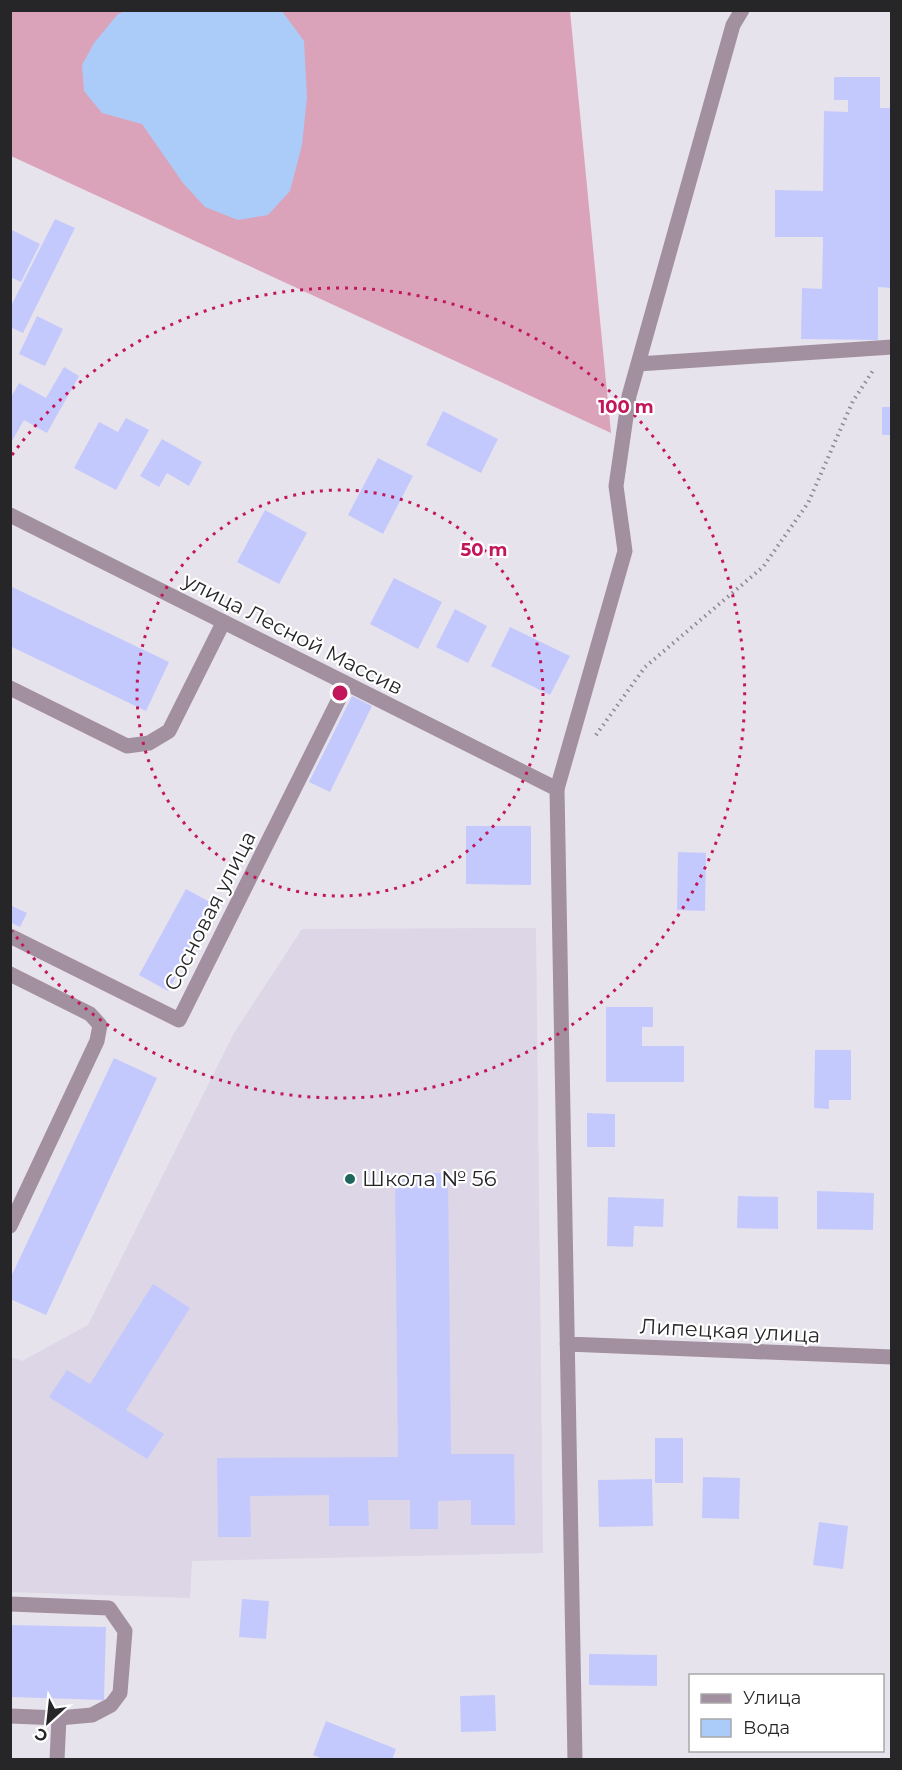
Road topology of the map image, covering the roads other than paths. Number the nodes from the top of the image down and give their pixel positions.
1 (742, 10) edge
2 (889, 347) edge
3 (638, 364) junction
4 (10, 515) edge
5 (223, 622) junction
6 (346, 685) junction
7 (10, 688) edge
8 (557, 789) junction
9 (10, 936) edge
10 (10, 974) edge
11 (10, 1226) edge
12 (567, 1344) junction
13 (891, 1357) edge
14 (10, 1604) edge
15 (10, 1716) edge
16 (58, 1718) junction
17 (57, 1760) edge
18 (575, 1760) edge

1 - 3 street
2 - 3 street
3 - 8 street
4 - 5 street, улица Лесной Массив
5 - 6 street, улица Лесной Массив
5 - 7 street
6 - 8 street, улица Лесной Массив
6 - 9 street, Сосновая улица
8 - 12 street
10 - 11 street
12 - 13 street, Липецкая улица
12 - 18 street
14 - 16 street
15 - 16 street
16 - 17 street

